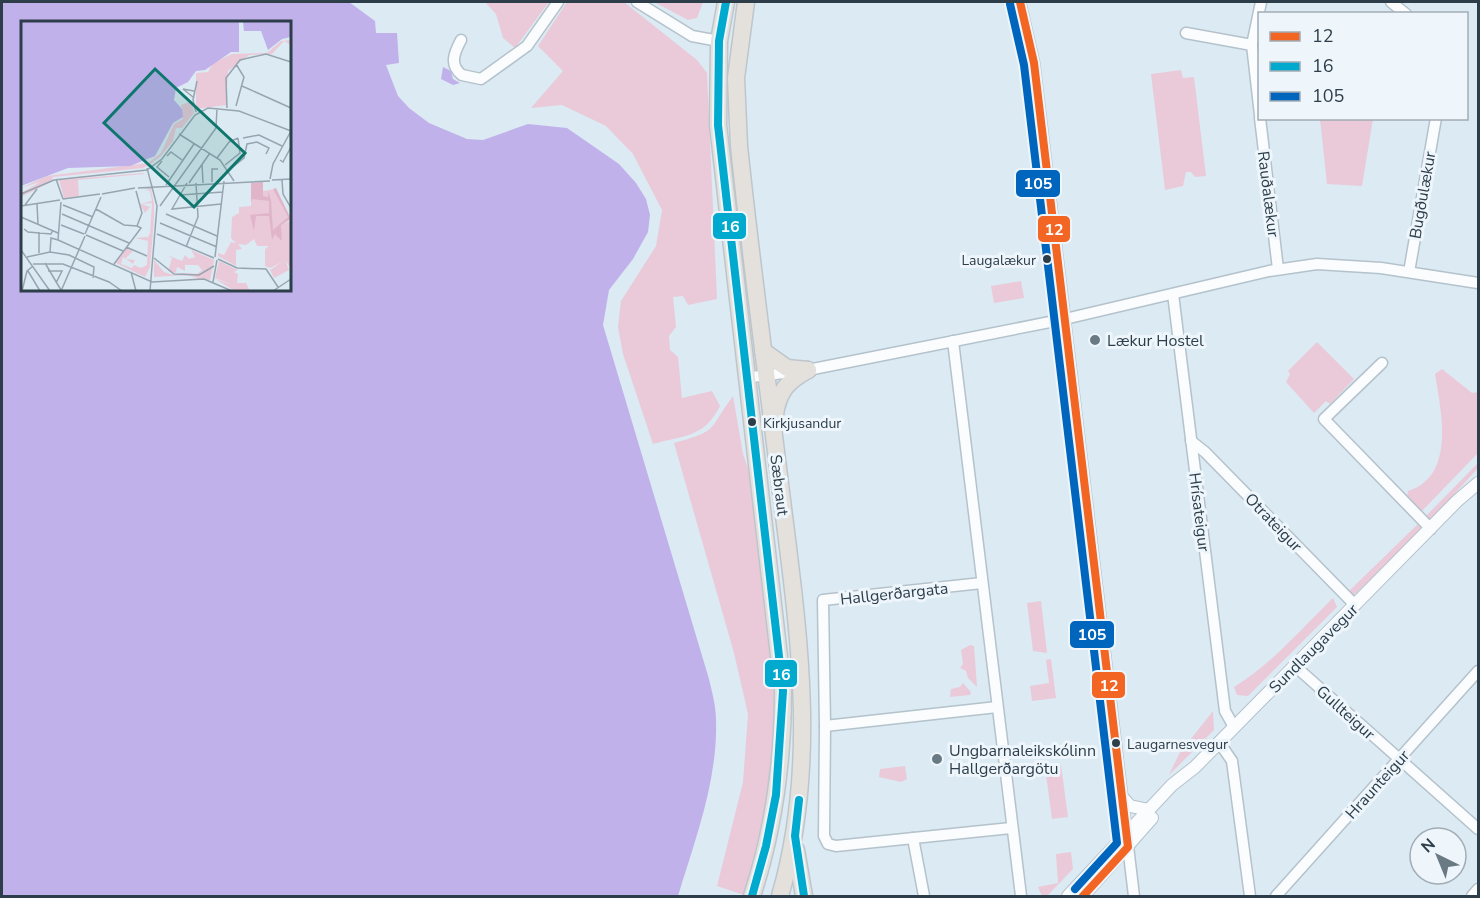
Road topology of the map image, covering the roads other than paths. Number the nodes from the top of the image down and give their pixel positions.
1 (558, 2) edge
2 (638, 2) edge
3 (726, 2) edge
4 (746, 2) edge
5 (1020, 2) edge
6 (1390, 2) edge
7 (1403, 12) edge
8 (1258, 16) edge
9 (1186, 33) dead end
10 (460, 40) dead end
11 (718, 41) junction
12 (1252, 45) junction
13 (1258, 99) edge
14 (1260, 120) edge
15 (1436, 120) edge
16 (1278, 269) junction
17 (1409, 272) junction
18 (1479, 283) edge
19 (1173, 294) junction
20 (1065, 319) junction
21 (953, 341) junction
22 (763, 351) junction
23 (1382, 363) dead end
24 (808, 370) junction
25 (745, 373) junction
26 (766, 375) junction
27 (773, 429) junction
28 (1191, 441) junction
29 (1479, 472) edge
30 (1479, 483) edge
31 (1457, 501) junction
32 (1431, 529) junction
33 (982, 583) junction
34 (1355, 605) junction
35 (1295, 666) junction
36 (1479, 671) edge
37 (997, 707) junction
38 (825, 726) junction
39 (1234, 727) junction
40 (1219, 742) junction
41 (1399, 760) junction
42 (1195, 767) junction
43 (1121, 796) junction
44 (1149, 810) junction
45 (1011, 828) junction
46 (1479, 829) edge
47 (795, 836) junction
48 (913, 838) junction
49 (1127, 841) junction
50 (1479, 889) edge
51 (752, 897) edge
52 (780, 897) edge
53 (804, 897) edge
54 (924, 897) edge
55 (1021, 897) edge
56 (1068, 897) edge
57 (1083, 897) edge
58 (1134, 897) edge
59 (1250, 897) edge
60 (1276, 897) edge
61 (1472, 897) edge

1 - 10 street
2 - 11 street
3 - 11 main road, Sæbraut
4 - 22 main road, Sæbraut
5 - 20 street
6 - 7 street
8 - 12 street, Rauðalækur
9 - 12 street
11 - 25 main road, Sæbraut
12 - 13 street, Rauðalækur
14 - 16 street, Rauðalækur
15 - 17 street, Bugðulækur
16 - 17 street
16 - 19 street
17 - 18 street
19 - 20 street
19 - 28 street, Hrísateigur
20 - 21 street
20 - 43 street
21 - 24 street
21 - 33 street
22 - 24 main road
22 - 26 main road, Sæbraut
23 - 32 street
24 - 26 street
24 - 27 main road
25 - 26 street
25 - 51 main road, Sæbraut
26 - 27 main road, Sæbraut
27 - 47 main road, Sæbraut
28 - 34 street, Otrateigur
28 - 39 street, Hrísateigur
29 - 31 street, Sundlaugavegur
30 - 31 street, Sundlaugavegur
31 - 32 street, Sundlaugavegur
32 - 34 street, Sundlaugavegur
33 - 37 street
33 - 38 street, Hallgerðargata
34 - 35 street, Sundlaugavegur
35 - 39 street, Sundlaugavegur
35 - 41 street, Gullteigur
36 - 41 street, Hraunteigur
37 - 38 street
37 - 45 street
38 - 48 street, Hallgerðargata
39 - 40 street, Sundlaugavegur
40 - 42 street, Sundlaugavegur
40 - 59 street
41 - 46 street, Gullteigur
41 - 60 street, Hraunteigur
42 - 44 street, Sundlaugavegur
42 - 49 street, Sundlaugavegur
43 - 44 street
43 - 49 street
44 - 49 street, Sundlaugavegur
45 - 48 street, Hallgerðargata
45 - 55 street
47 - 52 main road, Sæbraut
47 - 53 main road
48 - 54 street
49 - 56 street
49 - 57 street
49 - 58 street
50 - 61 street

